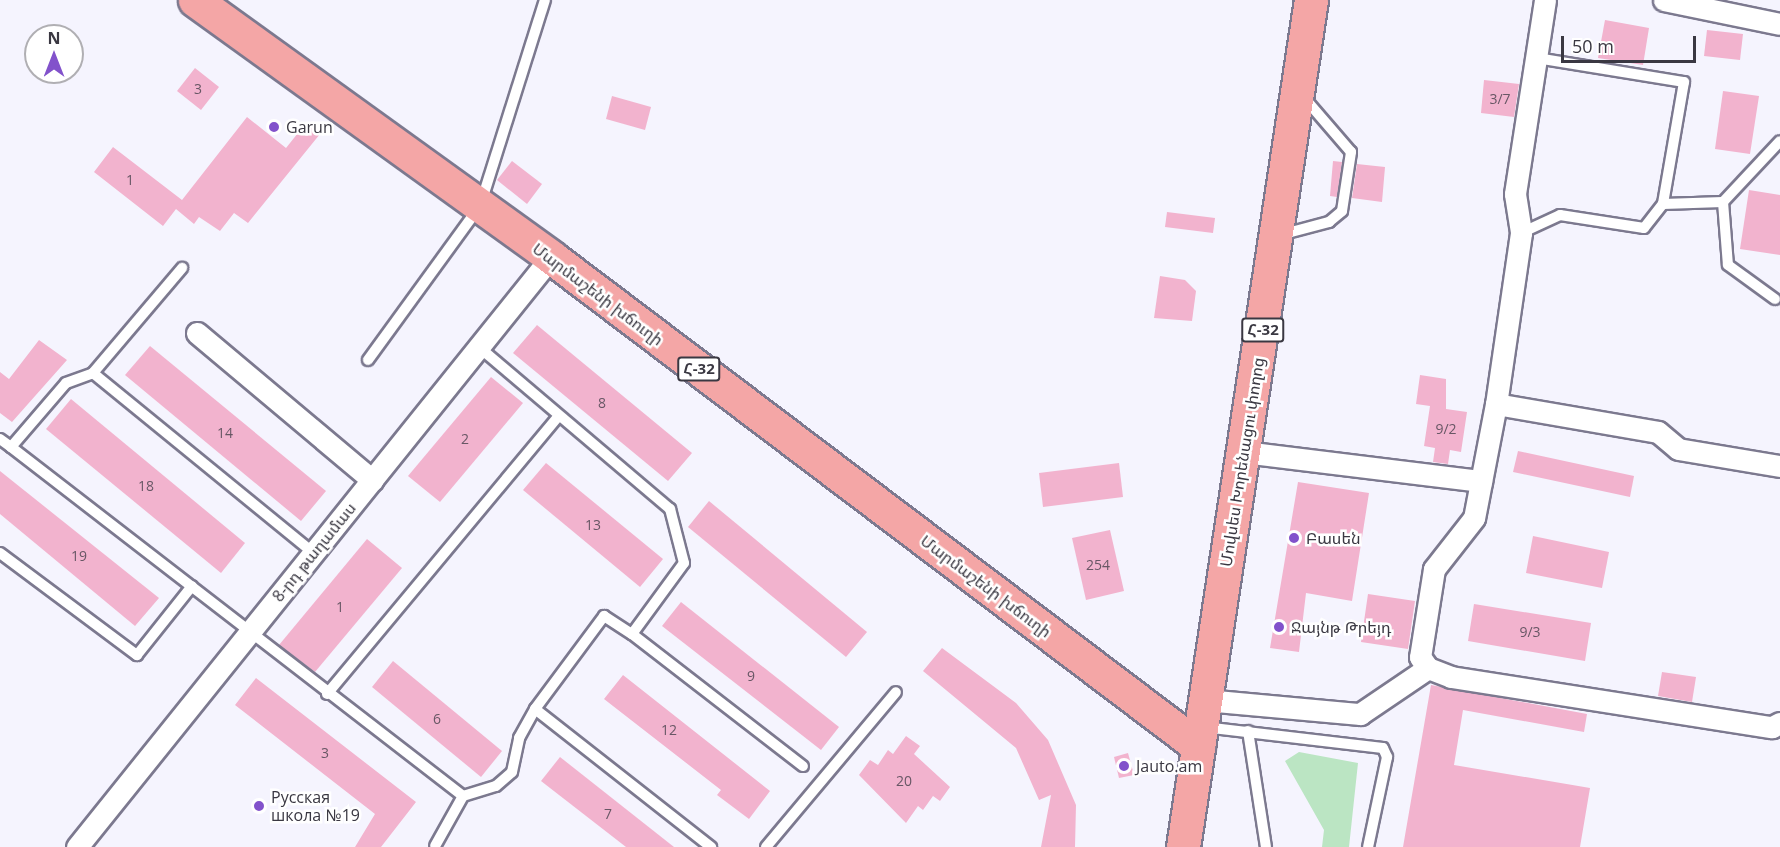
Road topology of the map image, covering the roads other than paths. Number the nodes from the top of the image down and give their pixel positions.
1 (195, 0) edge
2 (545, 0) edge
3 (1311, 0) edge
4 (1545, 0) edge
5 (1664, 0) edge
6 (1780, 24) edge
7 (1537, 58) junction
8 (1298, 91) junction
9 (1780, 141) edge
10 (1723, 201) junction
11 (1663, 204) junction
12 (480, 206) junction
13 (1521, 233) junction
14 (1277, 235) junction
15 (551, 257) junction
16 (182, 268) dead end
17 (1775, 299) dead end
18 (197, 333) dead end
19 (479, 347) junction
20 (368, 360) dead end
21 (93, 373) junction
22 (1496, 404) junction
23 (559, 416) junction
24 (0, 439) edge
25 (11, 447) junction
26 (1244, 452) junction
27 (1780, 466) edge
28 (372, 480) junction
29 (1481, 481) junction
30 (314, 552) junction
31 (0, 553) edge
32 (192, 586) junction
33 (250, 632) junction
34 (633, 634) junction
35 (1428, 668) junction
36 (896, 692) dead end
37 (327, 693) junction
38 (535, 709) junction
39 (1780, 723) edge
40 (1201, 724) junction
41 (1248, 731) junction
42 (803, 765) dead end
43 (463, 796) junction
44 (435, 846) edge
45 (77, 847) edge
46 (711, 847) edge
47 (766, 847) edge
48 (1183, 847) edge
49 (1266, 847) edge
50 (1368, 847) edge

1 - 12 main road, Մարմաշենի խճուղի / Հ-32
2 - 12 lane
3 - 8 main road, Մովսես Խորենացու փողոց / Հ-32
4 - 7 street
5 - 6 street
7 - 11 lane
7 - 13 street
8 - 14 main road, Մովսես Խորենացու փողոց / Հ-32
8 - 14 lane
9 - 10 lane
10 - 11 lane
10 - 17 lane
11 - 13 lane
12 - 15 main road, Մարմաշենի խճուղի / Հ-32
12 - 20 lane
13 - 22 street
14 - 26 main road, Մովսես Խորենացու փողոց / Հ-32
15 - 19 street, 8-րդ թաղամաս
15 - 40 main road, Մարմաշենի խճուղի / Հ-32
16 - 21 lane
18 - 28 street
19 - 23 lane
19 - 28 street, 8-րդ թաղամաս
21 - 25 lane
21 - 30 lane
22 - 27 street
22 - 29 street
23 - 34 lane
23 - 37 lane
24 - 25 lane
25 - 32 lane
26 - 29 street
26 - 40 main road, Մովսես Խորենացու փողոց / Հ-32
28 - 30 street, 8-րդ թաղամաս
29 - 35 street
30 - 33 street, 8-րդ թաղամաս
31 - 32 lane
32 - 33 lane
33 - 37 lane
33 - 45 street, 8-րդ թաղամաս
34 - 38 lane
34 - 42 lane
35 - 39 street
35 - 40 street
36 - 47 lane
37 - 43 lane
38 - 43 lane
38 - 46 lane
40 - 41 lane
40 - 48 main road, Մովսես Խորենացու փողոց
41 - 49 lane
41 - 50 lane
43 - 44 lane

